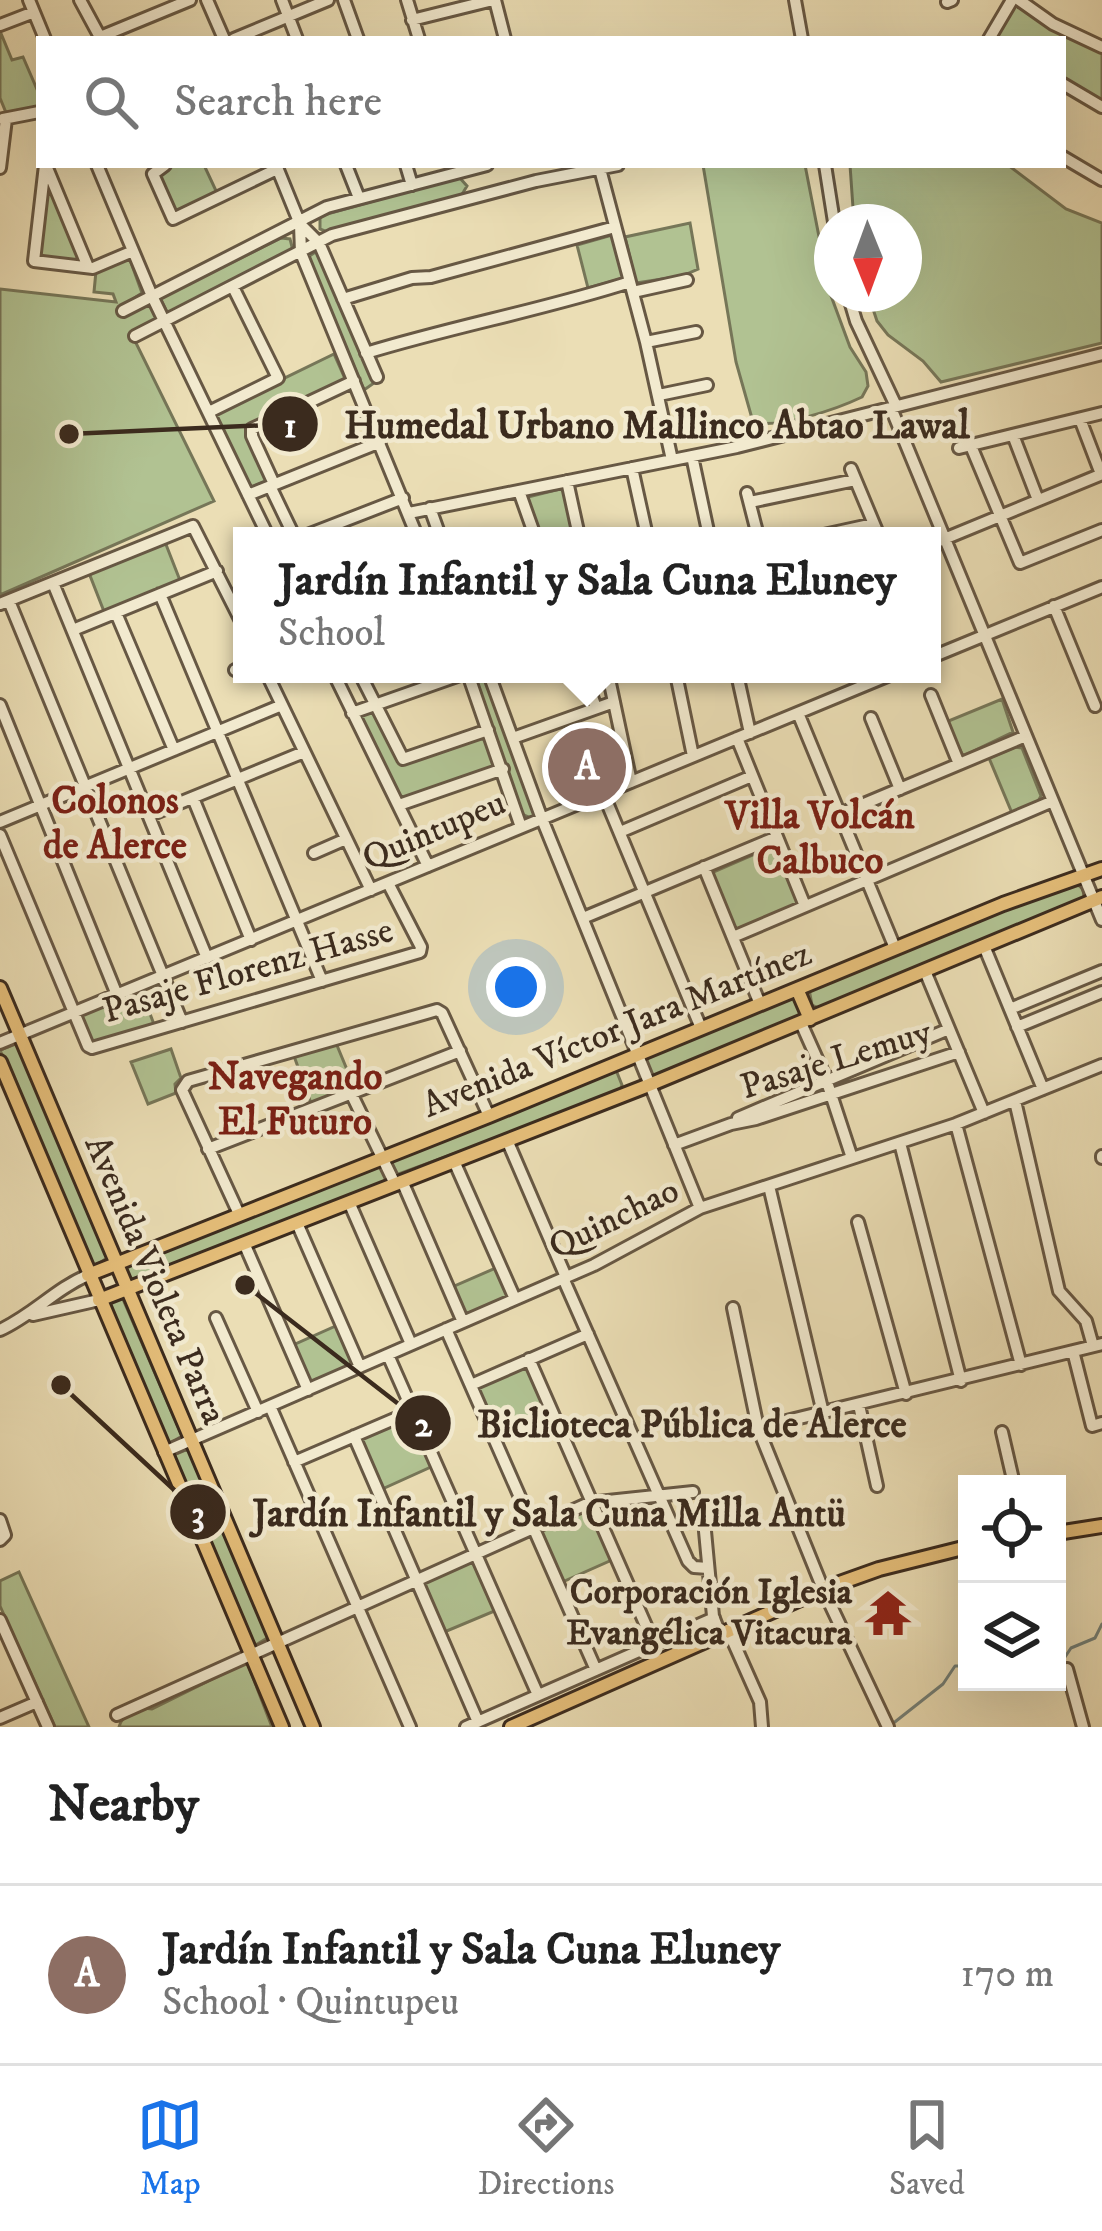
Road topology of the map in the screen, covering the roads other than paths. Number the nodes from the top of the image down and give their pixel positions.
1 (80, 0) edge
2 (190, 0) edge
3 (207, 0) edge
4 (282, 0) edge
5 (328, 0) edge
6 (344, 0) edge
7 (407, 0) edge
8 (494, 0) edge
9 (795, 0) edge
10 (1015, 0) edge
11 (31, 6) edge
12 (288, 16) junction
13 (412, 20) junction
14 (0, 26) edge
15 (44, 36) edge
16 (98, 36) edge
17 (100, 36) edge
18 (222, 36) edge
19 (241, 36) edge
20 (296, 36) edge
21 (357, 36) edge
22 (418, 36) edge
23 (504, 36) edge
24 (801, 36) edge
25 (991, 36) edge
26 (1102, 47) edge
27 (1066, 86) edge
28 (1102, 107) edge
29 (36, 113) edge
30 (3, 119) edge
31 (1066, 159) edge
32 (0, 168) edge
33 (46, 168) edge
34 (47, 168) edge
35 (98, 168) edge
36 (159, 168) edge
37 (275, 168) edge
38 (277, 168) edge
39 (347, 168) edge
40 (407, 168) edge
41 (467, 168) edge
42 (605, 168) edge
43 (825, 168) edge
44 (601, 169) junction
45 (1102, 180) edge
46 (412, 185) junction
47 (474, 197) junction
48 (359, 198) junction
49 (831, 204) edge
50 (300, 224) junction
51 (616, 227) junction
52 (319, 243) junction
53 (133, 251) junction
54 (301, 253) junction
55 (88, 267) junction
56 (687, 280) dead end
57 (233, 287) junction
58 (631, 287) junction
59 (152, 296) junction
60 (343, 298) junction
61 (122, 311) dead end
62 (853, 312) edge
63 (166, 321) junction
64 (696, 332) dead end
65 (135, 336) dead end
66 (646, 342) junction
67 (366, 352) junction
68 (1102, 354) edge
69 (377, 377) dead end
70 (354, 381) junction
71 (707, 385) dead end
72 (659, 395) junction
73 (894, 407) junction
74 (211, 411) junction
75 (1102, 413) edge
76 (1080, 418) junction
77 (1012, 435) junction
78 (380, 442) junction
79 (692, 456) junction
80 (672, 460) junction
81 (632, 468) junction
82 (1101, 474) edge
83 (567, 481) junction
84 (272, 485) junction
85 (519, 491) junction
86 (248, 495) junction
87 (403, 498) junction
88 (1038, 500) junction
89 (430, 508) junction
90 (409, 513) junction
91 (1000, 517) junction
92 (264, 527) edge
93 (290, 527) edge
94 (328, 527) edge
95 (414, 527) edge
96 (437, 527) edge
97 (532, 527) edge
98 (577, 527) edge
99 (644, 527) edge
100 (707, 527) edge
101 (756, 527) edge
102 (875, 527) edge
103 (933, 527) edge
104 (1102, 530) edge
105 (941, 541) edge
106 (941, 548) edge
107 (217, 571) junction
108 (53, 583) junction
109 (1102, 587) edge
110 (160, 594) junction
111 (5, 603) edge
112 (233, 604) edge
113 (1054, 606) junction
114 (116, 613) junction
115 (73, 630) junction
116 (984, 635) junction
117 (941, 653) edge
118 (271, 683) edge
119 (338, 683) edge
120 (364, 683) edge
121 (440, 683) edge
122 (470, 683) edge
123 (492, 683) edge
124 (587, 683) edge
125 (610, 683) edge
126 (678, 683) edge
127 (739, 683) edge
128 (870, 683) edge
129 (931, 694) dead end
130 (614, 702) junction
131 (0, 705) edge
132 (282, 705) junction
133 (375, 705) junction
134 (1094, 706) dead end
135 (596, 708) junction
136 (352, 713) junction
137 (798, 713) junction
138 (871, 718) dead end
139 (488, 730) junction
140 (218, 732) junction
141 (750, 733) junction
142 (1026, 736) junction
143 (513, 738) junction
144 (736, 738) junction
145 (174, 750) junction
146 (304, 752) junction
147 (693, 756) junction
148 (959, 764) junction
149 (130, 768) junction
150 (502, 769) junction
151 (752, 776) junction
152 (238, 779) junction
153 (631, 782) junction
154 (85, 787) junction
155 (900, 789) junction
156 (603, 793) junction
157 (193, 798) junction
158 (1053, 801) junction
159 (399, 805) junction
160 (40, 806) junction
161 (840, 814) junction
162 (150, 815) junction
163 (542, 819) junction
164 (0, 822) edge
165 (521, 827) junction
166 (620, 832) junction
167 (0, 835) edge
168 (777, 837) junction
169 (346, 839) junction
170 (314, 853) dead end
171 (428, 866) junction
172 (704, 867) junction
173 (1102, 869) edge
174 (1083, 876) junction
175 (867, 879) junction
176 (388, 883) junction
177 (371, 890) junction
178 (644, 892) junction
179 (1098, 899) edge
180 (1003, 904) junction
181 (805, 906) junction
182 (583, 918) junction
183 (297, 920) junction
184 (1102, 920) edge
185 (1016, 934) junction
186 (733, 937) junction
187 (250, 940) junction
188 (984, 946) junction
189 (896, 948) junction
190 (207, 958) junction
191 (925, 971) junction
192 (1102, 971) edge
193 (163, 976) junction
194 (322, 981) junction
195 (0, 988) edge
196 (797, 988) junction
197 (1102, 992) edge
198 (117, 995) junction
199 (760, 1004) junction
200 (1010, 1009) junction
201 (74, 1012) junction
202 (805, 1021) junction
203 (182, 1022) junction
204 (1017, 1027) junction
205 (701, 1028) junction
206 (949, 1029) junction
207 (20, 1035) junction
208 (0, 1043) edge
209 (460, 1051) junction
210 (959, 1052) junction
211 (637, 1055) junction
212 (0, 1062) edge
213 (1102, 1065) edge
214 (826, 1079) junction
215 (649, 1085) junction
216 (1043, 1090) junction
217 (351, 1094) junction
218 (831, 1094) junction
219 (1015, 1101) junction
220 (984, 1113) junction
221 (489, 1116) junction
222 (730, 1124) junction
223 (956, 1124) junction
224 (507, 1140) junction
225 (900, 1143) junction
226 (674, 1145) junction
227 (208, 1150) junction
228 (852, 1158) junction
229 (381, 1159) junction
230 (454, 1161) junction
231 (398, 1182) junction
232 (769, 1186) junction
233 (349, 1202) junction
234 (700, 1208) junction
235 (239, 1214) junction
236 (858, 1222) dead end
237 (297, 1223) junction
238 (244, 1243) junction
239 (115, 1264) junction
240 (88, 1275) junction
241 (564, 1278) junction
242 (125, 1290) junction
243 (99, 1300) junction
244 (514, 1300) junction
245 (734, 1308) dead end
246 (32, 1314) junction
247 (216, 1318) dead end
248 (463, 1322) junction
249 (446, 1329) junction
250 (0, 1330) edge
251 (588, 1334) junction
252 (1097, 1344) edge
253 (411, 1345) junction
254 (1073, 1351) junction
255 (388, 1355) junction
256 (529, 1360) junction
257 (1021, 1365) junction
258 (360, 1367) junction
259 (961, 1381) junction
260 (471, 1385) junction
261 (308, 1390) junction
262 (906, 1394) junction
263 (860, 1405) junction
264 (264, 1409) junction
265 (412, 1411) junction
266 (823, 1413) junction
267 (1102, 1423) edge
268 (758, 1428) junction
269 (1002, 1432) dead end
270 (354, 1436) junction
271 (190, 1441) junction
272 (164, 1452) junction
273 (294, 1462) junction
274 (1011, 1475) edge
275 (878, 1486) dead end
276 (693, 1492) dead end
277 (658, 1495) junction
278 (592, 1502) junction
279 (703, 1510) dead end
280 (0, 1520) edge
281 (1102, 1526) edge
282 (533, 1527) junction
283 (1066, 1532) edge
284 (1, 1540) edge
285 (958, 1549) edge
286 (475, 1552) junction
287 (708, 1568) junction
288 (416, 1579) junction
289 (823, 1589) junction
290 (356, 1605) junction
291 (713, 1618) junction
292 (0, 1620) edge
293 (724, 1632) junction
294 (276, 1642) junction
295 (654, 1644) junction
296 (15, 1653) junction
297 (250, 1654) junction
298 (0, 1660) edge
299 (1067, 1669) dead end
300 (596, 1670) junction
301 (538, 1695) junction
302 (37, 1702) junction
303 (117, 1715) dead end
304 (0, 1718) edge
305 (472, 1724) edge
306 (887, 1726) edge
307 (48, 1727) edge
308 (282, 1727) edge
309 (313, 1727) edge
310 (410, 1727) edge
311 (511, 1727) edge
312 (762, 1727) edge
313 (1083, 1727) edge

1 - 16 street
2 - 17 street
3 - 18 street
4 - 12 street
5 - 12 street
6 - 21 street
7 - 13 street
8 - 13 street
8 - 23 street
9 - 24 street
10 - 25 street
10 - 26 street
11 - 14 street
11 - 15 street
12 - 19 street
12 - 20 street
13 - 22 street
27 - 28 street
29 - 30 street
30 - 32 street
31 - 45 street
33 - 55 street
34 - 55 street
35 - 53 street
36 - 37 street
38 - 50 street
39 - 48 street
40 - 46 street
41 - 46 street
41 - 47 street
42 - 44 street
43 - 49 street
44 - 47 street
44 - 51 street
46 - 48 street
47 - 52 street
48 - 50 street
50 - 52 street
50 - 54 street
50 - 59 street
51 - 58 street
51 - 60 street
52 - 54 street
52 - 60 street
53 - 55 street
53 - 59 street
54 - 57 street
54 - 70 street
56 - 58 street
57 - 63 street
57 - 74 street
58 - 66 street
58 - 67 street
59 - 61 street
59 - 63 street
60 - 67 street
62 - 73 street
63 - 65 street
63 - 74 street
64 - 66 street
66 - 72 street
67 - 69 street
68 - 73 street
70 - 78 street
70 - 84 street
71 - 72 street
72 - 80 street
73 - 79 street
73 - 103 street
74 - 86 street
75 - 76 street
76 - 77 street
76 - 82 street
77 - 88 street
77 - 91 street
78 - 84 street
78 - 87 street
79 - 80 street
79 - 100 street
80 - 81 street
81 - 83 street
81 - 99 street
82 - 88 street
83 - 85 street
83 - 98 street
84 - 86 street
84 - 93 street
85 - 89 street
85 - 97 street
86 - 92 street
87 - 90 street
87 - 94 street
88 - 91 street
89 - 90 street
89 - 96 street
90 - 95 street
91 - 104 street
91 - 105 street
101 - 102 street
106 - 116 street
107 - 108 street
107 - 110 street
107 - 112 street
108 - 111 street
108 - 115 street
109 - 113 street
110 - 114 street
110 - 140 street
111 - 154 street
113 - 116 street
113 - 134 street
114 - 115 street
114 - 145 street
115 - 149 street
116 - 117 street
116 - 142 street
118 - 132 street
119 - 136 street
120 - 133 street
121 - 133 street
122 - 139 street
123 - 143 street
124 - 135 street
125 - 130 street
126 - 147 street
127 - 141 street
128 - 137 street, Quintupeu
129 - 148 street
130 - 135 street
130 - 153 street
131 - 160 street
132 - 140 street
132 - 146 street
133 - 136 street
133 - 139 street
135 - 143 street
136 - 159 street
137 - 141 street, Quintupeu
137 - 161 street
138 - 155 street
139 - 150 street
140 - 145 street
140 - 152 street
141 - 144 street, Quintupeu
142 - 148 street
142 - 158 street
143 - 163 street
144 - 147 street, Quintupeu
144 - 151 street
145 - 149 street
146 - 152 street
146 - 169 street
147 - 153 street, Quintupeu
148 - 155 street
149 - 154 street
149 - 162 street
150 - 159 street
150 - 165 street
151 - 166 street
151 - 168 street
152 - 157 street
152 - 183 street
153 - 156 street, Quintupeu
154 - 160 street
154 - 193 street
155 - 161 street
156 - 163 street, Quintupeu
156 - 166 street
157 - 162 street
157 - 187 street
158 - 174 street
158 - 175 street
159 - 171 street
160 - 164 street
160 - 198 street
161 - 175 street
162 - 190 street
163 - 165 street, Quintupeu
163 - 182 street
165 - 171 street, Quintupeu
166 - 178 street
167 - 201 street
168 - 172 street
168 - 181 street
169 - 170 street
169 - 177 street
171 - 176 street, Quintupeu
172 - 178 street
172 - 186 street
173 - 174 main road, Avenida Víctor Jara Martínez
174 - 179 street
174 - 180 main road, Avenida Víctor Jara Martínez
175 - 181 street
175 - 189 street
176 - 177 street, Quintupeu
176 - 194 street, Pasaje Florenz Hasse
177 - 183 street, Quintupeu
178 - 182 street
178 - 205 street
179 - 184 street
179 - 185 main road, Avenida Víctor Jara Martínez
180 - 185 main road
180 - 189 main road, Avenida Víctor Jara Martínez
181 - 186 street
182 - 211 street
183 - 187 street, Quintupeu
183 - 194 street
185 - 188 main road, Avenida Víctor Jara Martínez
186 - 199 street
187 - 190 street, Quintupeu
188 - 191 main road, Avenida Víctor Jara Martínez
188 - 200 street
189 - 196 main road, Avenida Víctor Jara Martínez
190 - 193 street, Quintupeu
191 - 202 main road, Avenida Víctor Jara Martínez
191 - 206 street
192 - 200 street
193 - 198 street, Quintupeu
193 - 203 street
194 - 203 street, Pasaje Florenz Hasse
195 - 207 main road, Avenida Violeta Parra
196 - 199 main road, Avenida Víctor Jara Martínez
196 - 202 main road
197 - 204 street
198 - 201 street, Quintupeu
199 - 205 main road, Avenida Víctor Jara Martínez
200 - 204 street
201 - 203 street, Pasaje Florenz Hasse
201 - 207 street, Quintupeu
202 - 214 street
202 - 215 main road, Avenida Víctor Jara Martínez
204 - 216 street
205 - 211 main road, Avenida Víctor Jara Martínez
206 - 210 street
206 - 214 street, Pasaje Lemuy
207 - 208 street, Quintupeu
207 - 239 main road, Avenida Violeta Parra
209 - 217 street
209 - 221 street
209 - 227 street
210 - 218 street, Pasaje Lemuy
210 - 220 street
211 - 215 street
211 - 221 main road, Avenida Víctor Jara Martínez
212 - 240 main road, Avenida Violeta Parra
213 - 216 street, Quinchao
214 - 218 street
214 - 222 street, Pasaje Lemuy
215 - 224 main road, Avenida Víctor Jara Martínez
215 - 226 street
216 - 219 street, Quinchao
217 - 227 street
217 - 229 street
218 - 222 street, Pasaje Lemuy
218 - 228 street
219 - 220 street, Quinchao
219 - 252 street
220 - 223 street, Quinchao
221 - 229 main road, Avenida Víctor Jara Martínez
222 - 226 street, Pasaje Lemuy
223 - 225 street, Quinchao
223 - 257 street
224 - 230 main road, Avenida Víctor Jara Martínez
224 - 241 street
225 - 228 street, Quinchao
225 - 259 street
226 - 234 street
227 - 235 street
228 - 232 street, Quinchao
229 - 231 street
229 - 235 main road, Avenida Víctor Jara Martínez
230 - 231 main road, Avenida Víctor Jara Martínez
230 - 244 street
231 - 233 main road, Avenida Víctor Jara Martínez
231 - 248 street
232 - 234 street, Quinchao
232 - 266 street
233 - 237 main road, Avenida Víctor Jara Martínez
233 - 253 street
234 - 241 street, Quinchao
235 - 239 main road, Avenida Víctor Jara Martínez
236 - 262 street
237 - 238 main road, Avenida Víctor Jara Martínez
237 - 258 street
238 - 242 main road, Avenida Víctor Jara Martínez
238 - 261 street
239 - 240 main road, Avenida Víctor Jara Martínez
239 - 242 main road, Avenida Violeta Parra
240 - 243 main road, Avenida Violeta Parra
240 - 246 street
241 - 244 street, Quinchao
241 - 251 street
242 - 243 main road, Avenida Víctor Jara Martínez
242 - 271 main road, Avenida Violeta Parra
243 - 246 street
243 - 272 main road, Avenida Violeta Parra
244 - 248 street, Quinchao
245 - 268 street
246 - 250 street
247 - 264 street
248 - 249 street, Quinchao
249 - 253 street, Quinchao
249 - 260 street
251 - 256 street
251 - 277 street
252 - 254 street
253 - 255 street, Quinchao
254 - 257 street
254 - 267 street
255 - 258 street, Quinchao
255 - 265 street
256 - 260 street
256 - 278 street
257 - 259 street
258 - 261 street, Quinchao
259 - 262 street
260 - 282 street
261 - 264 street, Quinchao
262 - 263 street
263 - 266 street
263 - 275 street
264 - 271 street, Quinchao
264 - 273 street
265 - 270 street
265 - 286 street
266 - 268 street
268 - 289 street
269 - 274 street
270 - 273 street
270 - 288 street
271 - 272 street, Quinchao
271 - 294 main road, Avenida Violeta Parra
272 - 297 main road, Avenida Violeta Parra
273 - 290 street
276 - 277 street
277 - 278 street
277 - 287 street
278 - 282 street
278 - 295 street
279 - 287 street
280 - 284 street
281 - 283 main road
282 - 286 street
282 - 300 street
285 - 289 main road
286 - 288 street
286 - 301 street
287 - 291 street
288 - 290 street
288 - 305 street
289 - 293 main road
289 - 306 street
290 - 294 street
290 - 310 street
291 - 293 street
291 - 295 street
292 - 296 street
293 - 311 main road
293 - 312 street
294 - 297 street
294 - 309 main road, Avenida Violeta Parra
295 - 300 street
296 - 298 street
296 - 302 street
297 - 303 street
297 - 308 main road, Avenida Violeta Parra
299 - 313 street
300 - 301 street
301 - 305 street
302 - 304 street
302 - 307 street

